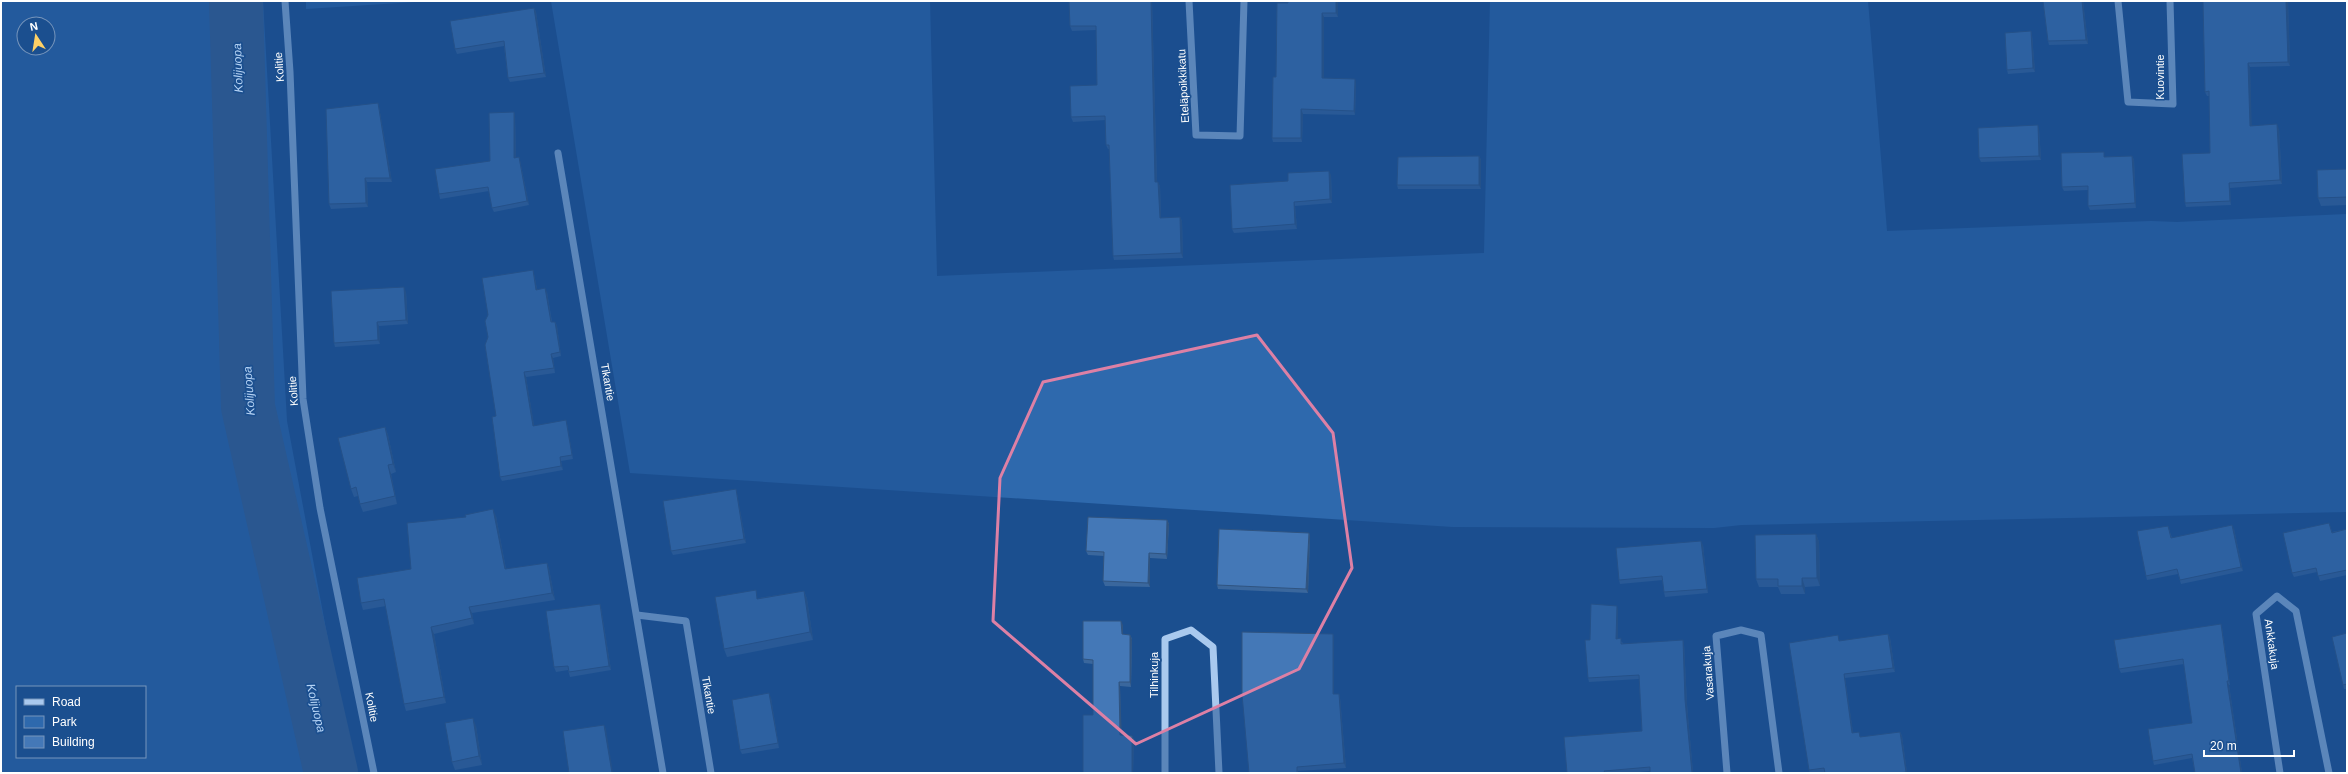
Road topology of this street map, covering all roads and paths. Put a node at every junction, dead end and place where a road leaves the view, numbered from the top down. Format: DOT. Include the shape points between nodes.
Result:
graph roads {
  1 [pos="285,1"];
  2 [pos="1189,1"];
  3 [pos="1244,1"];
  4 [pos="2118,1"];
  5 [pos="2170,1"];
  6 [pos="558,153"];
  7 [pos="637,615"];
  8 [pos="374,773"];
  9 [pos="664,773"];
  10 [pos="712,773"];
  11 [pos="1165,773"];
  12 [pos="1219,773"];
  13 [pos="1727,773"];
  14 [pos="1779,773"];
  15 [pos="2280,773"];
  16 [pos="2329,773"];
  1 -- 8 [label="street, Kolitie" via="303,399 320,508"];
  2 -- 3 [label="street, Eteläpoikkikatu" via="1196,135 1240,136"];
  4 -- 5 [label="street, Kuovintie" via="2128,102 2173,104"];
  6 -- 7 [label="street, Tikantie"];
  7 -- 9 [label="street, Tikantie"];
  7 -- 10 [label="street, Tikantie" via="686,622"];
  11 -- 12 [label="street, Tilhinkuja" via="1165,639 1191,630 1213,647"];
  13 -- 14 [label="street, Vasarakuja" via="1716,636 1741,630 1761,635"];
  15 -- 16 [label="street, Ankkakuja" via="2256,614 2277,596 2296,611"];
}
